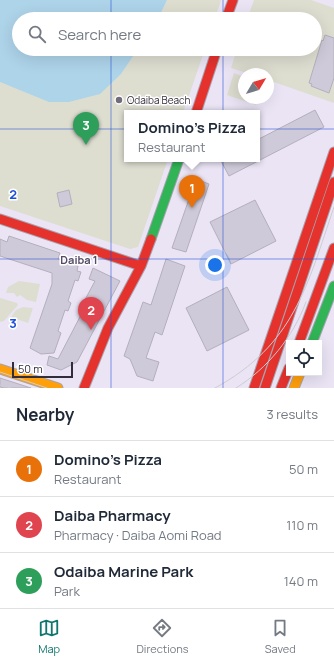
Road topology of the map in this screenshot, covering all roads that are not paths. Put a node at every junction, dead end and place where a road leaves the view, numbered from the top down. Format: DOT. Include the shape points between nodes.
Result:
graph roads {
  1 [pos="232,0"];
  2 [pos="228,12"];
  3 [pos="215,56"];
  4 [pos="197,110"];
  5 [pos="334,152"];
  6 [pos="179,162"];
  7 [pos="334,172"];
  8 [pos="334,182"];
  9 [pos="0,219"];
  10 [pos="312,247"];
  11 [pos="334,248"];
  12 [pos="140,266"];
  13 [pos="334,286"];
  14 [pos="300,340"];
  15 [pos="313,340"];
  16 [pos="0,369"];
  17 [pos="286,376"];
  18 [pos="299,376"];
  19 [pos="58,388"];
  20 [pos="84,388"];
  21 [pos="254,388"];
  22 [pos="265,388"];
  23 [pos="281,388"];
  24 [pos="294,388"];
  1 -- 2 [label="street"];
  3 -- 4 [label="street"];
  5 -- 21 [label="street"];
  6 -- 12 [label="street"];
  7 -- 10 [label="street"];
  8 -- 10 [label="street"];
  9 -- 12 [label="street"];
  10 -- 22 [label="street"];
  11 -- 14 [label="street"];
  12 -- 20 [label="street" via="108,328"];
  13 -- 15 [label="street"];
  16 -- 19 [label="street"];
  17 -- 23 [label="street"];
  18 -- 24 [label="street"];
}
